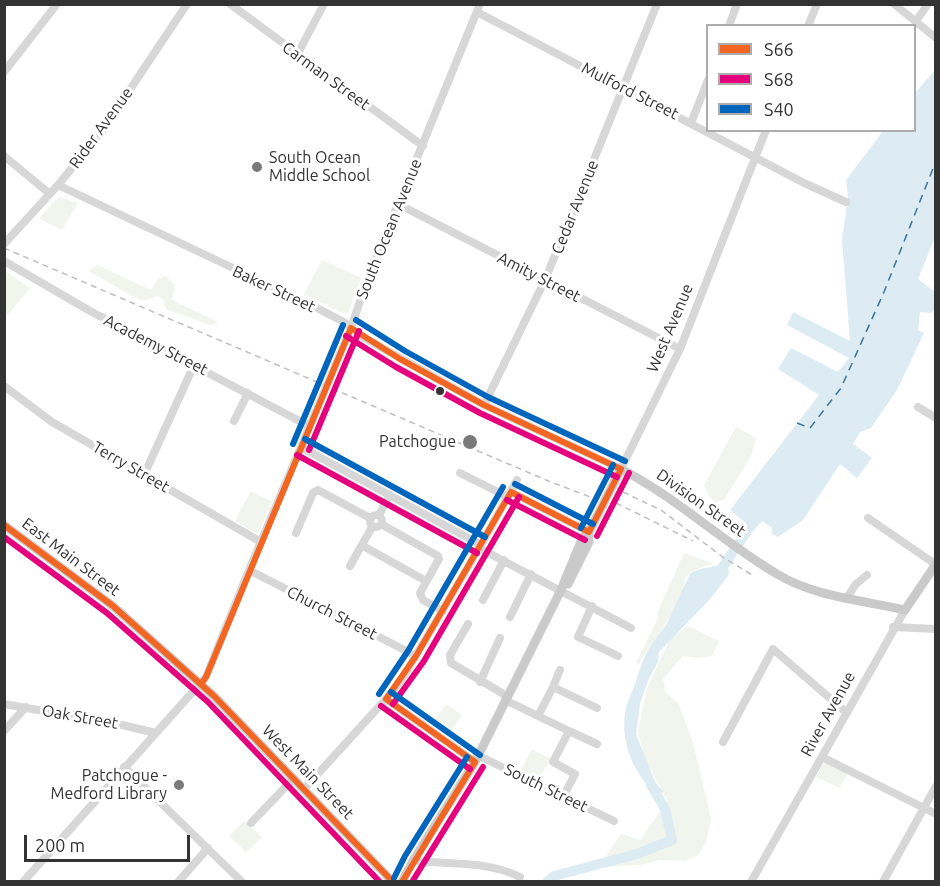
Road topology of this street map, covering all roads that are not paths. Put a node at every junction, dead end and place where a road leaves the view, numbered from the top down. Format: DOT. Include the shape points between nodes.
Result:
graph roads {
  1 [pos="57,4"];
  2 [pos="187,4"];
  3 [pos="230,4"];
  4 [pos="324,4"];
  5 [pos="657,4"];
  6 [pos="737,4"];
  7 [pos="817,4"];
  8 [pos="894,4"];
  9 [pos="928,4"];
  10 [pos="478,8"];
  11 [pos="915,21"];
  12 [pos="730,24"];
  13 [pos="809,24"];
  14 [pos="936,38"];
  15 [pos="297,55"];
  16 [pos="4,72"];
  17 [pos="706,85"];
  18 [pos="624,88"];
  19 [pos="691,123"];
  20 [pos="706,131"];
  21 [pos="709,132"];
  22 [pos="765,132"];
  23 [pos="423,146"];
  24 [pos="4,156"];
  25 [pos="756,156"];
  26 [pos="58,185"];
  27 [pos="50,194"];
  28 [pos="846,202"];
  29 [pos="398,204"];
  30 [pos="4,244"];
  31 [pos="4,261"];
  32 [pos="545,280"];
  33 [pos="351,328"];
  34 [pos="680,349"];
  35 [pos="194,365"];
  36 [pos="4,386"];
  37 [pos="248,393"];
  38 [pos="484,405"];
  39 [pos="918,407"];
  40 [pos="936,418"];
  41 [pos="234,421"];
  42 [pos="309,426"];
  43 [pos="301,447"];
  44 [pos="621,469"];
  45 [pos="460,473"];
  46 [pos="144,475"];
  47 [pos="517,480"];
  48 [pos="510,494"];
  49 [pos="390,495"];
  50 [pos="868,518"];
  51 [pos="380,520"];
  52 [pos="371,523"];
  53 [pos="4,525"];
  54 [pos="589,532"];
  55 [pos="296,533"];
  56 [pos="261,542"];
  57 [pos="363,546"];
  58 [pos="480,546"];
  59 [pos="504,561"];
  60 [pos="935,564"];
  61 [pos="350,566"];
  62 [pos="249,570"];
  63 [pos="531,574"];
  64 [pos="867,575"];
  65 [pos="426,580"];
  66 [pos="561,590"];
  67 [pos="846,599"];
  68 [pos="483,600"];
  69 [pos="592,606"];
  70 [pos="905,610"];
  71 [pos="443,611"];
  72 [pos="510,617"];
  73 [pos="468,624"];
  74 [pos="894,627"];
  75 [pos="631,628"];
  76 [pos="936,629"];
  77 [pos="500,638"];
  78 [pos="416,656"];
  79 [pos="618,656"];
  80 [pos="560,670"];
  81 [pos="480,682"];
  82 [pos="201,684"];
  83 [pos="553,687"];
  84 [pos="506,698"];
  85 [pos="386,699"];
  86 [pos="4,704"];
  87 [pos="26,707"];
  88 [pos="597,708"];
  89 [pos="847,713"];
  90 [pos="538,716"];
  91 [pos="4,731"];
  92 [pos="569,731"];
  93 [pos="156,733"];
  94 [pos="723,742"];
  95 [pos="597,744"];
  96 [pos="822,757"];
  97 [pos="476,758"];
  98 [pos="124,767"];
  99 [pos="294,778"];
  100 [pos="936,786"];
  101 [pos="304,789"];
  102 [pos="563,797"];
  103 [pos="924,808"];
  104 [pos="936,814"];
  105 [pos="614,821"];
  106 [pos="251,823"];
  107 [pos="208,848"];
  108 [pos="413,861"];
  109 [pos="520,877"];
  110 [pos="23,882"];
  111 [pos="178,882"];
  112 [pos="242,882"];
  113 [pos="393,882"];
  114 [pos="402,882"];
  115 [pos="751,882"];
  116 [pos="884,882"];
  1 -- 16 [label="street"];
  2 -- 26 [label="street, Rider Avenue" via="104,130"];
  3 -- 15 [label="street, Carman Street"];
  4 -- 15 [label="street"];
  5 -- 18 [label="street, Cedar Avenue"];
  6 -- 12 [label="street"];
  7 -- 13 [label="street"];
  8 -- 11 [label="street"];
  9 -- 11 [label="street"];
  10 -- 18 [label="street, Mulford Street"];
  10 -- 23 [label="street, South Ocean Avenue"];
  11 -- 14 [label="street"];
  15 -- 23 [label="street, Carman Street"];
  17 -- 19 [label="street"];
  18 -- 19 [label="street, Mulford Street"];
  18 -- 32 [label="street, Cedar Avenue"];
  19 -- 20 [label="street, Mulford Street"];
  21 -- 25 [label="street, Mulford Street"];
  22 -- 25 [label="street, West Avenue"];
  23 -- 29 [label="street, South Ocean Avenue"];
  24 -- 27 [label="street"];
  25 -- 28 [label="street, Mulford Street"];
  25 -- 34 [label="street, West Avenue"];
  26 -- 27 [label="street, Rider Avenue"];
  26 -- 33 [label="street, Baker Street" via="311,305"];
  27 -- 30 [label="street, Rider Avenue"];
  29 -- 32 [label="street, Amity Street"];
  29 -- 33 [label="street, South Ocean Avenue"];
  31 -- 35 [label="street, Academy Street"];
  32 -- 34 [label="street, Amity Street"];
  32 -- 38 [label="street, Cedar Avenue"];
  33 -- 38 [label="street, Baker Street"];
  33 -- 42 [label="street, South Ocean Avenue"];
  34 -- 44 [label="street, West Avenue"];
  35 -- 37 [label="street, Academy Street"];
  35 -- 46 [label="street"];
  36 -- 46 [label="street, Terry Street" via="52,422"];
  37 -- 41 [label="street"];
  37 -- 42 [label="street, Academy Street"];
  38 -- 44 [label="street, Division Street"];
  39 -- 40 [label="street"];
  42 -- 43 [label="street, South Ocean Avenue"];
  43 -- 49 [label="street"];
  43 -- 56 [label="street, South Ocean Avenue"];
  44 -- 54 [label="main road, West Avenue"];
  44 -- 67 [label="main road, Division Street" via="649,483 778,575"];
  45 -- 48 [label="street"];
  46 -- 56 [label="street, Terry Street"];
  47 -- 48 [label="street"];
  48 -- 54 [label="street"];
  48 -- 58 [label="street"];
  49 -- 51 [label="street"];
  49 -- 58 [label="street"];
  50 -- 60 [label="street"];
  51 -- 52 [label="street" via="377,527"];
  51 -- 52 [label="street" via="374,515"];
  51 -- 65 [label="street" via="438,556"];
  52 -- 55 [label="street" via="318,490 313,493"];
  52 -- 57 [label="street"];
  53 -- 82 [label="main road, East Main Street" via="113,606"];
  54 -- 66 [label="main road, West Avenue" via="582,538"];
  56 -- 62 [label="street, South Ocean Avenue"];
  57 -- 61 [label="street"];
  57 -- 65 [label="street"];
  58 -- 59 [label="street"];
  58 -- 71 [label="street"];
  59 -- 63 [label="street"];
  59 -- 68 [label="street"];
  60 -- 70 [label="main road, River Avenue"];
  62 -- 78 [label="street, Church Street"];
  62 -- 82 [label="street, South Ocean Avenue"];
  63 -- 66 [label="street"];
  63 -- 72 [label="street"];
  64 -- 67 [label="street"];
  65 -- 71 [label="street" via="420,597"];
  66 -- 69 [label="street"];
  66 -- 84 [label="main road, West Avenue"];
  67 -- 70 [label="main road, Division Street"];
  69 -- 75 [label="street"];
  69 -- 79 [label="street" via="578,637"];
  70 -- 74 [label="street, River Avenue"];
  71 -- 78 [label="street"];
  73 -- 81 [label="street" via="449,659"];
  74 -- 76 [label="street"];
  74 -- 89 [label="street, River Avenue"];
  77 -- 81 [label="street"];
  78 -- 85 [label="street"];
  80 -- 83 [label="street"];
  81 -- 84 [label="street"];
  82 -- 93 [label="street, South Ocean Avenue"];
  82 -- 99 [label="main road, West Main Street"];
  83 -- 88 [label="street"];
  83 -- 90 [label="street"];
  84 -- 90 [label="street"];
  84 -- 97 [label="main road, West Avenue"];
  85 -- 97 [label="street, South Street"];
  85 -- 101 [label="street"];
  86 -- 87 [label="street, Oak Street"];
  87 -- 91 [label="street"];
  87 -- 93 [label="street, Oak Street"];
  89 -- 94 [label="street" via="773,650"];
  89 -- 96 [label="street, River Avenue"];
  90 -- 92 [label="street"];
  92 -- 95 [label="street"];
  92 -- 102 [label="street" via="553,762 575,774"];
  93 -- 98 [label="street, South Ocean Avenue"];
  96 -- 103 [label="street"];
  96 -- 115 [label="street, River Avenue"];
  97 -- 102 [label="street, South Street"];
  97 -- 108 [label="main road, West Avenue"];
  98 -- 107 [label="street"];
  98 -- 110 [label="street, South Ocean Avenue"];
  99 -- 101 [label="main road, West Main Street"];
  99 -- 106 [label="street"];
  100 -- 103 [label="street"];
  101 -- 113 [label="main road, West Main Street"];
  102 -- 105 [label="street, South Street"];
  103 -- 104 [label="street"];
  103 -- 116 [label="street"];
  107 -- 111 [label="street"];
  107 -- 112 [label="street"];
  108 -- 109 [label="street" via="486,866"];
  108 -- 114 [label="main road, West Avenue"];
}
